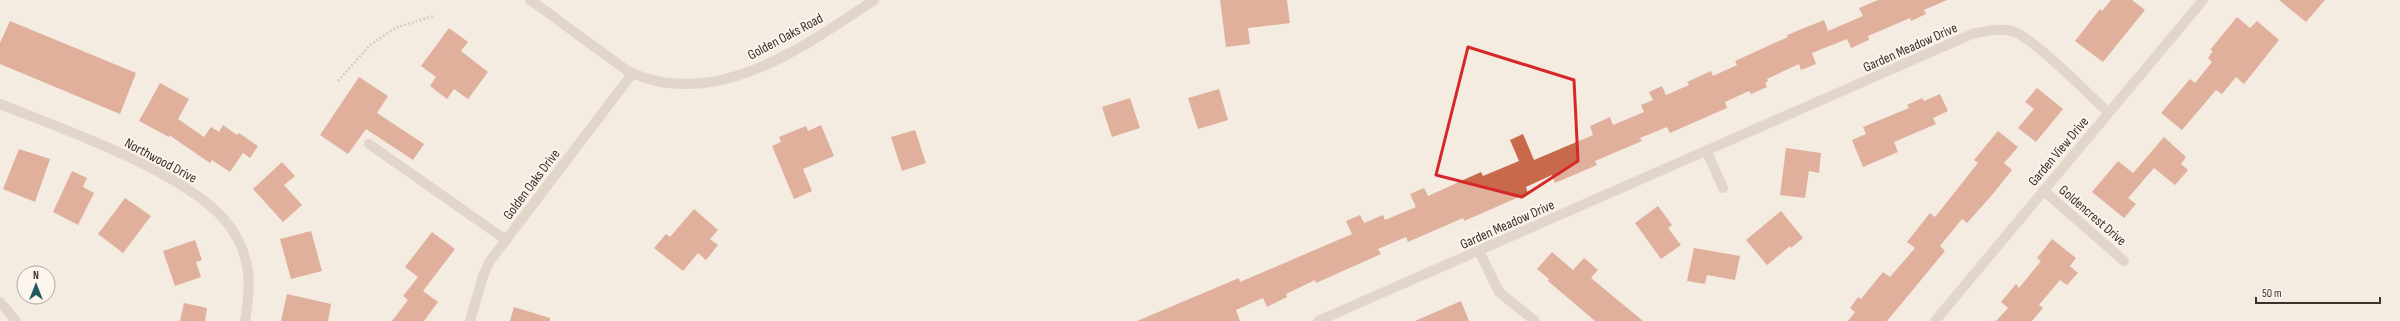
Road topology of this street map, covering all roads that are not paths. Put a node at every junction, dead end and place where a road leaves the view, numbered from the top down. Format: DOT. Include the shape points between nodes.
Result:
graph roads {
  1 [pos="530,0"];
  2 [pos="874,0"];
  3 [pos="2203,0"];
  4 [pos="632,74"];
  5 [pos="0,104"];
  6 [pos="2108,112"];
  7 [pos="369,144"];
  8 [pos="1707,152"];
  9 [pos="1723,188"];
  10 [pos="2043,190"];
  11 [pos="506,240"];
  12 [pos="1479,251"];
  13 [pos="2124,261"];
  14 [pos="0,302"];
  15 [pos="16,321"];
  16 [pos="245,321"];
  17 [pos="470,321"];
  18 [pos="1318,321"];
  19 [pos="1535,321"];
  20 [pos="1935,321"];
  1 -- 4 [label="street"];
  2 -- 4 [label="street, Golden Oaks Road" via="763,66 716,82 679,85"];
  3 -- 6 [label="street, Garden View Drive"];
  4 -- 11 [label="street, Golden Oaks Drive"];
  5 -- 16 [label="street, Northwood Drive" via="157,171 186,187 220,214 231,228 247,262 250,282"];
  6 -- 8 [label="street, Garden Meadow Drive" via="2026,39 2012,32 1994,29 1972,34"];
  6 -- 10 [label="street, Garden View Drive"];
  7 -- 11 [label="street"];
  8 -- 9 [label="street"];
  8 -- 12 [label="street, Garden Meadow Drive"];
  10 -- 13 [label="street, Goldencrest Drive"];
  10 -- 20 [label="street, Garden View Drive"];
  11 -- 17 [label="street, Golden Oaks Drive" via="482,276"];
  12 -- 18 [label="street, Garden Meadow Drive"];
  12 -- 19 [label="street" via="1499,292"];
  14 -- 15 [label="street"];
}
